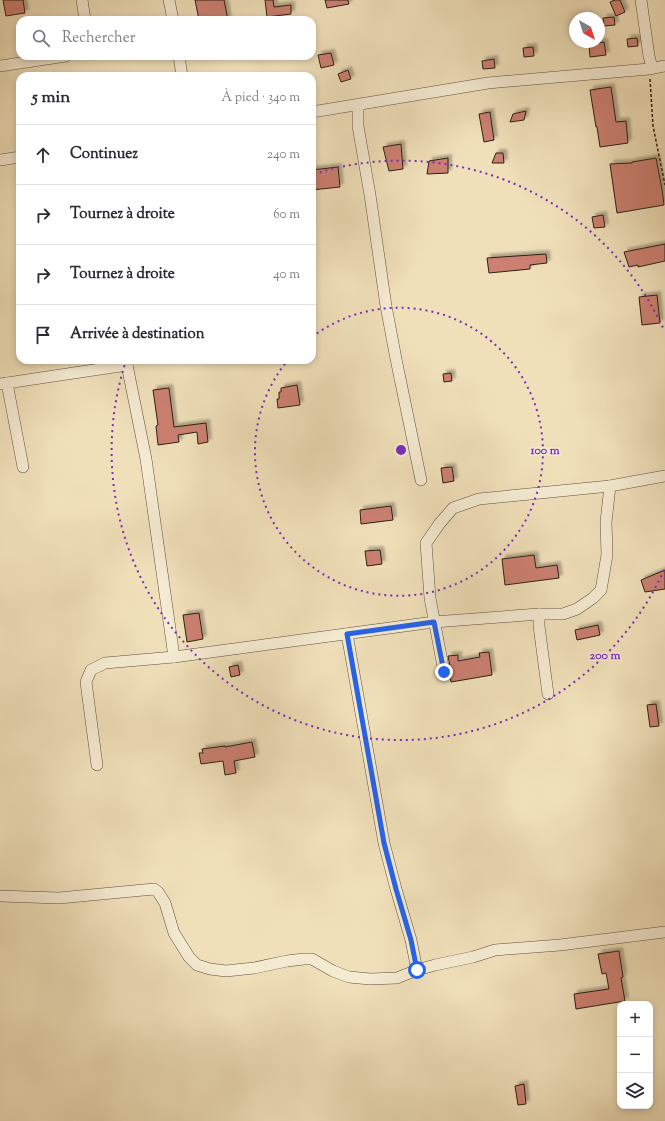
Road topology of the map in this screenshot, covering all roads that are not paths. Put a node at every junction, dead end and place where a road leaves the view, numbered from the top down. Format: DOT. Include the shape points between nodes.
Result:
graph roads {
  1 [pos="82,0"];
  2 [pos="169,0"];
  3 [pos="641,0"];
  4 [pos="84,16"];
  5 [pos="172,16"];
  6 [pos="40,60"];
  7 [pos="180,60"];
  8 [pos="0,66"];
  9 [pos="665,66"];
  10 [pos="651,68"];
  11 [pos="181,72"];
  12 [pos="358,105"];
  13 [pos="316,111"];
  14 [pos="16,158"];
  15 [pos="0,160"];
  16 [pos="121,364"];
  17 [pos="127,364"];
  18 [pos="3,384"];
  19 [pos="24,467"];
  20 [pos="665,476"];
  21 [pos="421,480"];
  22 [pos="610,486"];
  23 [pos="540,614"];
  24 [pos="434,622"];
  25 [pos="347,634"];
  26 [pos="174,657"];
  27 [pos="444,672"];
  28 [pos="548,694"];
  29 [pos="97,765"];
  30 [pos="0,896"];
  31 [pos="665,932"];
  32 [pos="417,970"];
  1 -- 4 [label="street"];
  2 -- 5 [label="street"];
  3 -- 10 [label="street"];
  6 -- 8 [label="street"];
  7 -- 11 [label="street"];
  9 -- 10 [label="street"];
  10 -- 12 [label="street" via="488,83"];
  12 -- 13 [label="street"];
  12 -- 21 [label="street" via="358,126 386,306"];
  14 -- 15 [label="street"];
  16 -- 18 [label="street"];
  17 -- 26 [label="street" via="146,460"];
  18 -- 19 [label="street"];
  20 -- 22 [label="street"];
  22 -- 23 [label="street" via="606,522 607,555 601,590 577,609 563,614"];
  22 -- 24 [label="street" via="479,499 453,508 426,543"];
  23 -- 24 [label="street"];
  23 -- 28 [label="street" via="539,626"];
  24 -- 25 [label="street"];
  24 -- 27 [label="street"];
  25 -- 26 [label="street"];
  25 -- 32 [label="street" via="384,843"];
  26 -- 29 [label="street" via="105,663 91,670 86,682"];
  30 -- 32 [label="street" via="59,898 154,889 165,903 174,933 189,957 197,965 210,969 226,971 312,959 349,977 396,978"];
  31 -- 32 [label="street" via="495,950"];
}
